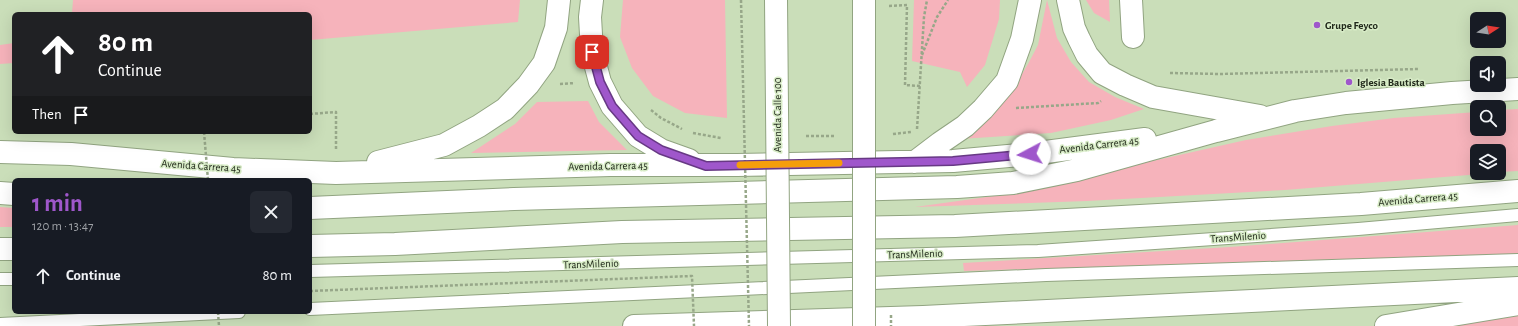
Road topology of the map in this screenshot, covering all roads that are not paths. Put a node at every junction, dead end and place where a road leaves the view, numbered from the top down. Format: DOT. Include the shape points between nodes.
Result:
graph roads {
  1 [pos="559,0"];
  2 [pos="592,0"];
  3 [pos="776,0"];
  4 [pos="864,0"];
  5 [pos="1030,0"];
  6 [pos="1068,0"];
  7 [pos="1131,0"];
  8 [pos="1133,37"];
  9 [pos="1518,89"];
  10 [pos="1268,118"];
  11 [pos="1216,130"];
  12 [pos="0,152"];
  13 [pos="915,162"];
  14 [pos="706,166"];
  15 [pos="336,173"];
  16 [pos="1518,191"];
  17 [pos="0,193"];
  18 [pos="12,194"];
  19 [pos="312,208"];
  20 [pos="1518,216"];
  21 [pos="312,246"];
  22 [pos="0,249"];
  23 [pos="12,249"];
  24 [pos="1518,260"];
  25 [pos="312,271"];
  26 [pos="0,279"];
  27 [pos="12,279"];
  28 [pos="1518,288"];
  29 [pos="1518,304"];
  30 [pos="312,309"];
  31 [pos="199,314"];
  32 [pos="0,324"];
  33 [pos="634,326"];
  34 [pos="779,326"];
  35 [pos="864,326"];
  36 [pos="1386,326"];
  1 -- 15 [label="main road" via="556,28 544,64 505,109 444,145"];
  2 -- 14 [label="main road" via="592,52 600,82 612,106 638,136 661,150"];
  3 -- 34 [label="main road, Avenida Calle 100, bridge"];
  4 -- 35 [label="main road, bridge"];
  5 -- 13 [label="main road" via="1022,39 1007,81 965,126"];
  6 -- 10 [label="main road" via="1079,39 1087,55 1102,72 1153,97"];
  7 -- 8 [label="main road"];
  9 -- 10 [label="main road, Avenida Carrera 45" via="1452,92 1346,103"];
  10 -- 11 [label="main road, Avenida Carrera 45"];
  11 -- 13 [label="main road, Avenida Carrera 45" via="1030,154"];
  11 -- 19 [label="main road, Avenida Carrera 45" via="1077,170 1013,183"];
  12 -- 15 [label="main road, Avenida Carrera 45" via="71,154 233,169"];
  13 -- 14 [label="main road, Avenida Carrera 45"];
  14 -- 15 [label="main road, Avenida Carrera 45" via="595,166"];
  16 -- 21 [label="main road, Avenida Carrera 45" via="1361,204 955,226 622,232"];
  17 -- 18 [label="main road"];
  20 -- 25 [label="lane, TransMilenio" via="1038,251"];
  22 -- 23 [label="main road"];
  24 -- 30 [label="lane" via="1046,275"];
  26 -- 27 [label="lane"];
  28 -- 33 [label="main road" via="923,317"];
  29 -- 36 [label="main road"];
  31 -- 32 [label="lane"];
}
